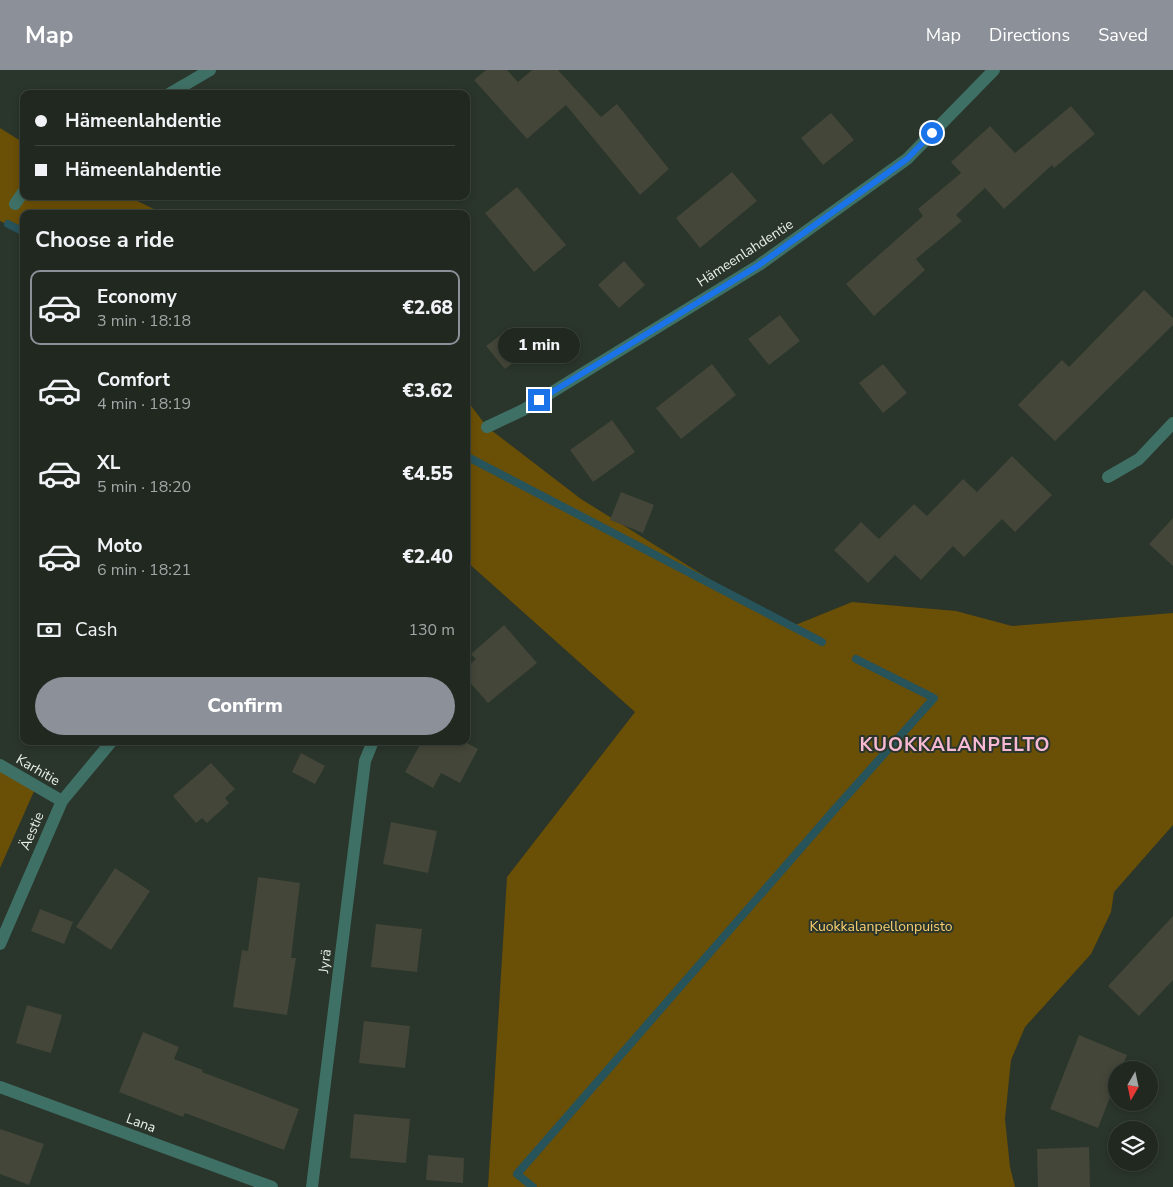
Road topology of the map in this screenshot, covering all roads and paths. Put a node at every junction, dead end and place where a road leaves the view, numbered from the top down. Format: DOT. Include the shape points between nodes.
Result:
graph roads {
  1 [pos="210,70"];
  2 [pos="994,70"];
  3 [pos="176,90"];
  4 [pos="20,197"];
  5 [pos="15,204"];
  6 [pos="1173,423"];
  7 [pos="487,427"];
  8 [pos="1108,476"];
  9 [pos="109,745"];
  10 [pos="371,745"];
  11 [pos="0,765"];
  12 [pos="62,801"];
  13 [pos="0,944"];
  14 [pos="0,1088"];
  15 [pos="272,1187"];
  16 [pos="312,1187"];
  1 -- 3 [label="street"];
  2 -- 7 [label="street, Hämeenlahdentie" via="907,159 759,265 523,410"];
  4 -- 5 [label="street"];
  6 -- 8 [label="street" via="1139,459"];
  9 -- 12 [label="street, Äestie"];
  10 -- 16 [label="street, Jyrä" via="365,760"];
  11 -- 12 [label="street, Karhitie"];
  12 -- 13 [label="street, Äestie"];
  14 -- 15 [label="street, Lana"];
}
